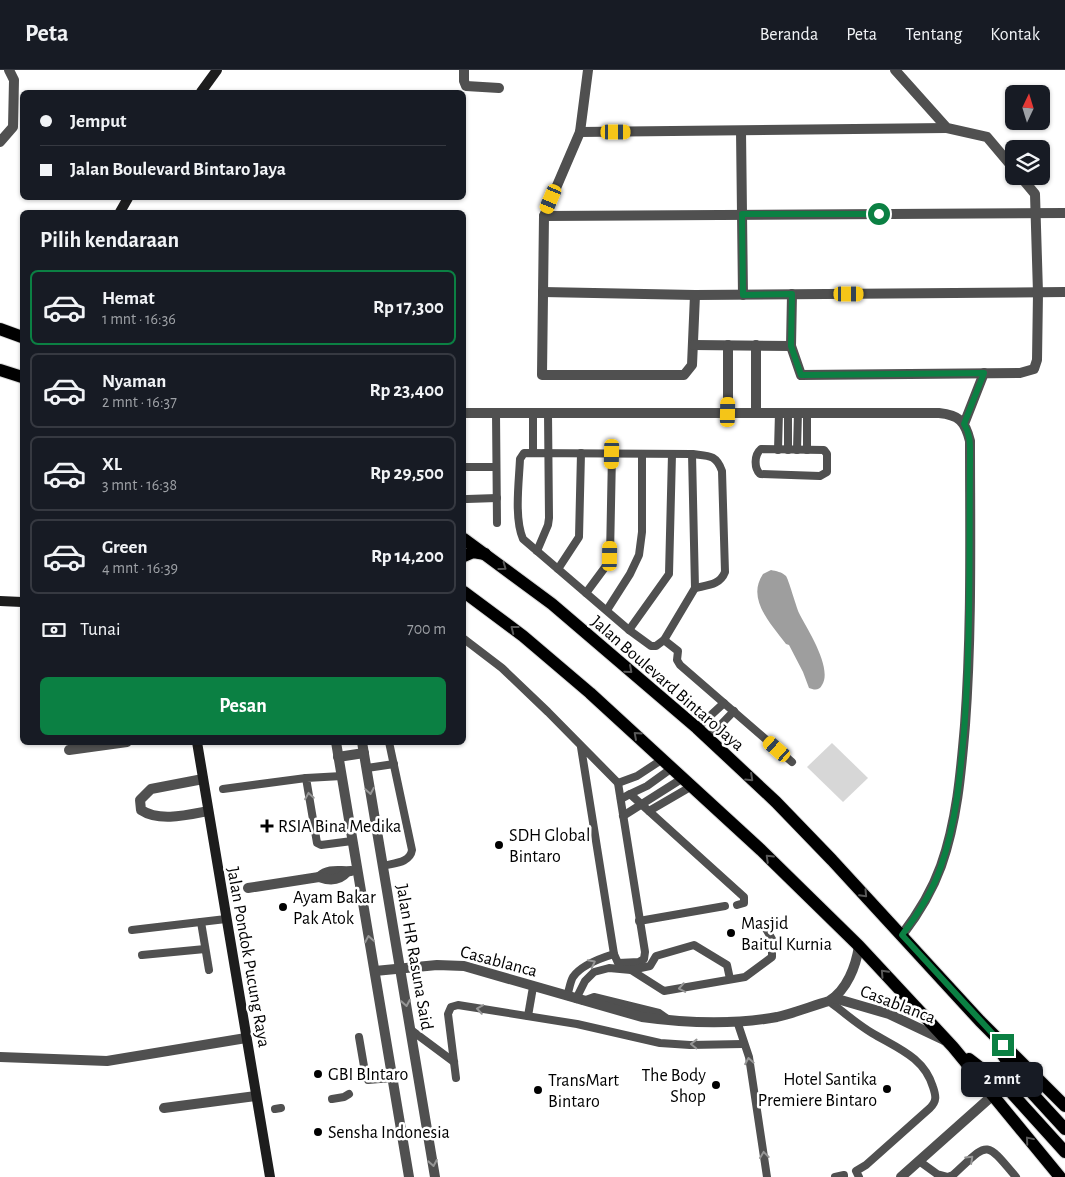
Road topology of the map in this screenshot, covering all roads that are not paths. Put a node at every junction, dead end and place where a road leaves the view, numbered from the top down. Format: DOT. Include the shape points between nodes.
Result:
graph roads {
  1 [pos="9,70"];
  2 [pos="217,70"];
  3 [pos="464,70"];
  4 [pos="588,70"];
  5 [pos="895,70"];
  6 [pos="499,88"];
  7 [pos="202,90"];
  8 [pos="947,128"];
  9 [pos="741,131"];
  10 [pos="580,132"];
  11 [pos="0,142"];
  12 [pos="1005,158"];
  13 [pos="1028,185"];
  14 [pos="1035,213"];
  15 [pos="1065,213"];
  16 [pos="742,214"];
  17 [pos="544,216"];
  18 [pos="543,292"];
  19 [pos="1065,292"];
  20 [pos="792,294"];
  21 [pos="1038,294"];
  22 [pos="695,295"];
  23 [pos="743,295"];
  24 [pos="0,329"];
  25 [pos="20,336"];
  26 [pos="694,345"];
  27 [pos="728,345"];
  28 [pos="756,345"];
  29 [pos="791,346"];
  30 [pos="0,370"];
  31 [pos="984,373"];
  32 [pos="20,376"];
  33 [pos="728,412"];
  34 [pos="756,412"];
  35 [pos="793,412"];
  36 [pos="466,413"];
  37 [pos="475,413"];
  38 [pos="496,413"];
  39 [pos="533,413"];
  40 [pos="548,413"];
  41 [pos="466,418"];
  42 [pos="964,424"];
  43 [pos="778,450"];
  44 [pos="788,450"];
  45 [pos="797,450"];
  46 [pos="806,450"];
  47 [pos="533,453"];
  48 [pos="547,453"];
  49 [pos="581,453"];
  50 [pos="612,454"];
  51 [pos="642,454"];
  52 [pos="672,454"];
  53 [pos="692,454"];
  54 [pos="466,467"];
  55 [pos="496,467"];
  56 [pos="467,498"];
  57 [pos="497,498"];
  58 [pos="497,523"];
  59 [pos="466,540"];
  60 [pos="537,552"];
  61 [pos="466,555"];
  62 [pos="487,556"];
  63 [pos="558,570"];
  64 [pos="696,588"];
  65 [pos="586,593"];
  66 [pos="466,594"];
  67 [pos="0,601"];
  68 [pos="20,602"];
  69 [pos="607,610"];
  70 [pos="630,630"];
  71 [pos="664,640"];
  72 [pos="466,641"];
  73 [pos="724,703"];
  74 [pos="734,711"];
  75 [pos="697,728"];
  76 [pos="708,738"];
  77 [pos="105,745"];
  78 [pos="197,745"];
  79 [pos="336,745"];
  80 [pos="390,745"];
  81 [pos="581,747"];
  82 [pos="363,748"];
  83 [pos="69,750"];
  84 [pos="338,757"];
  85 [pos="792,762"];
  86 [pos="394,764"];
  87 [pos="668,764"];
  88 [pos="366,768"];
  89 [pos="342,776"];
  90 [pos="306,778"];
  91 [pos="203,779"];
  92 [pos="687,782"];
  93 [pos="618,783"];
  94 [pos="223,790"];
  95 [pos="630,794"];
  96 [pos="622,799"];
  97 [pos="641,804"];
  98 [pos="208,811"];
  99 [pos="648,811"];
  100 [pos="624,816"];
  101 [pos="352,841"];
  102 [pos="383,866"];
  103 [pos="352,871"];
  104 [pos="248,888"];
  105 [pos="737,904"];
  106 [pos="725,906"];
  107 [pos="226,919"];
  108 [pos="640,920"];
  109 [pos="201,922"];
  110 [pos="763,924"];
  111 [pos="132,930"];
  112 [pos="902,935"];
  113 [pos="859,946"];
  114 [pos="205,949"];
  115 [pos="614,954"];
  116 [pos="142,955"];
  117 [pos="400,968"];
  118 [pos="209,970"];
  119 [pos="631,970"];
  120 [pos="375,971"];
  121 [pos="730,979"];
  122 [pos="533,987"];
  123 [pos="575,999"];
  124 [pos="831,1000"];
  125 [pos="528,1016"];
  126 [pos="737,1021"];
  127 [pos="980,1022"];
  128 [pos="411,1030"];
  129 [pos="359,1037"];
  130 [pos="246,1038"];
  131 [pos="743,1044"];
  132 [pos="951,1045"];
  133 [pos="0,1057"];
  134 [pos="454,1062"];
  135 [pos="392,1078"];
  136 [pos="456,1078"];
  137 [pos="350,1094"];
  138 [pos="256,1096"];
  139 [pos="992,1096"];
  140 [pos="332,1099"];
  141 [pos="1065,1106"];
  142 [pos="164,1108"];
  143 [pos="1065,1129"];
  144 [pos="1065,1152"];
  145 [pos="919,1161"];
  146 [pos="270,1177"];
  147 [pos="409,1177"];
  148 [pos="435,1177"];
  149 [pos="767,1177"];
  150 [pos="835,1177"];
  151 [pos="844,1177"];
  152 [pos="859,1177"];
  153 [pos="900,1177"];
  154 [pos="948,1177"];
  155 [pos="1016,1177"];
  156 [pos="1060,1177"];
  1 -- 11 [label="street" via="14,80 14,127"];
  2 -- 7 [label="main road"];
  3 -- 6 [label="street" via="466,86"];
  4 -- 10 [label="street"];
  5 -- 8 [label="street"];
  8 -- 9 [label="street"];
  8 -- 12 [label="street" via="988,137"];
  9 -- 10 [label="street"];
  9 -- 16 [label="street"];
  10 -- 17 [label="street"];
  13 -- 14 [label="street" via="1035,194"];
  14 -- 15 [label="street"];
  14 -- 16 [label="street"];
  14 -- 21 [label="street"];
  16 -- 17 [label="street"];
  16 -- 23 [label="street"];
  17 -- 18 [label="street"];
  18 -- 22 [label="street"];
  18 -- 26 [label="street" via="542,375 684,375 692,365"];
  19 -- 21 [label="street"];
  20 -- 21 [label="street"];
  20 -- 23 [label="street"];
  20 -- 29 [label="street"];
  21 -- 31 [label="street" via="1034,370"];
  22 -- 23 [label="street"];
  22 -- 26 [label="street"];
  24 -- 25 [label="main road"];
  26 -- 27 [label="street"];
  27 -- 28 [label="street"];
  27 -- 33 [label="street"];
  28 -- 29 [label="street"];
  28 -- 34 [label="street"];
  29 -- 31 [label="street" via="801,375"];
  30 -- 32 [label="main road"];
  31 -- 42 [label="street"];
  33 -- 34 [label="street"];
  33 -- 40 [label="street"];
  34 -- 35 [label="street"];
  35 -- 42 [label="street" via="939,413 952,414"];
  35 -- 43 [label="lane"];
  35 -- 44 [label="lane"];
  35 -- 45 [label="lane"];
  35 -- 46 [label="lane"];
  36 -- 37 [label="street"];
  37 -- 38 [label="street"];
  37 -- 41 [label="street"];
  38 -- 39 [label="street"];
  38 -- 55 [label="lane"];
  39 -- 40 [label="street"];
  39 -- 47 [label="lane"];
  40 -- 48 [label="lane"];
  42 -- 112 [label="street" via="970,441 969,671 961,770 941,868 918,914"];
  43 -- 44 [label="lane"];
  43 -- 46 [label="lane" via="758,452 759,473 826,474 826,452"];
  44 -- 45 [label="lane"];
  45 -- 46 [label="lane"];
  47 -- 48 [label="lane"];
  47 -- 60 [label="lane" via="524,453 520,458 519,514 523,539"];
  48 -- 49 [label="lane"];
  48 -- 60 [label="lane" via="549,518"];
  49 -- 50 [label="lane"];
  49 -- 63 [label="lane" via="579,537"];
  50 -- 51 [label="lane"];
  50 -- 65 [label="lane" via="610,556"];
  51 -- 52 [label="lane"];
  51 -- 69 [label="lane" via="639,555"];
  52 -- 53 [label="lane"];
  52 -- 70 [label="lane" via="669,574"];
  53 -- 64 [label="lane"];
  53 -- 64 [label="lane" via="712,457 719,462 722,471 725,572 718,583"];
  54 -- 55 [label="lane"];
  55 -- 57 [label="lane"];
  56 -- 57 [label="lane"];
  57 -- 58 [label="lane"];
  59 -- 62 [label="main road, Jalan Boulevard Bintaro Jaya"];
  60 -- 63 [label="lane"];
  61 -- 62 [label="main road" via="478,552"];
  62 -- 75 [label="main road, Jalan Boulevard Bintaro Jaya, one-way" via="552,604"];
  63 -- 65 [label="lane"];
  64 -- 71 [label="lane"];
  65 -- 69 [label="lane"];
  87 -- 66 [label="main road, one-way" via="562,668"];
  67 -- 68 [label="main road"];
  69 -- 70 [label="lane"];
  70 -- 71 [label="lane" via="653,646"];
  71 -- 73 [label="lane" via="678,651 680,665"];
  72 -- 81 [label="lane" via="502,668"];
  73 -- 74 [label="lane"];
  73 -- 75 [label="lane"];
  74 -- 76 [label="lane"];
  74 -- 85 [label="lane"];
  75 -- 76 [label="main road, Jalan Boulevard Bintaro Jaya"];
  76 -- 112 [label="main road, Jalan Boulevard Bintaro Jaya, one-way" via="776,802"];
  77 -- 83 [label="street"];
  78 -- 91 [label="main road, Jalan Pondok Pucung Raya"];
  79 -- 84 [label="street"];
  80 -- 86 [label="lane"];
  81 -- 93 [label="lane"];
  81 -- 115 [label="lane"];
  82 -- 84 [label="street"];
  82 -- 88 [label="street, Jalan HR Rasuna Said"];
  84 -- 89 [label="street"];
  86 -- 88 [label="lane"];
  86 -- 102 [label="lane" via="412,850 408,860"];
  87 -- 92 [label="main road"];
  87 -- 93 [label="lane"];
  87 -- 95 [label="lane" via="647,786"];
  88 -- 102 [label="street, Jalan HR Rasuna Said, one-way"];
  89 -- 90 [label="lane"];
  89 -- 101 [label="street"];
  90 -- 94 [label="lane"];
  101 -- 90 [label="lane, one-way" via="317,843"];
  91 -- 98 [label="main road, Jalan Pondok Pucung Raya"];
  91 -- 98 [label="street" via="151,789 140,800 141,810 149,816"];
  92 -- 97 [label="lane"];
  92 -- 99 [label="lane"];
  113 -- 92 [label="main road, one-way"];
  93 -- 96 [label="lane"];
  95 -- 96 [label="lane"];
  95 -- 97 [label="lane"];
  96 -- 100 [label="lane"];
  97 -- 99 [label="lane"];
  97 -- 100 [label="lane"];
  98 -- 107 [label="main road, Jalan Pondok Pucung Raya"];
  99 -- 105 [label="lane" via="744,896 744,903"];
  100 -- 108 [label="lane"];
  101 -- 103 [label="street"];
  102 -- 117 [label="street, Jalan HR Rasuna Said"];
  103 -- 104 [label="street" via="325,872 319,877"];
  120 -- 103 [label="street, one-way"];
  106 -- 108 [label="lane"];
  107 -- 109 [label="lane"];
  107 -- 130 [label="main road, Jalan Pondok Pucung Raya"];
  108 -- 115 [label="lane" via="644,959 622,964"];
  109 -- 111 [label="lane"];
  109 -- 114 [label="lane"];
  110 -- 121 [label="lane" via="772,939 772,957 745,977"];
  112 -- 127 [label="main road, Jalan Boulevard Bintaro Jaya"];
  113 -- 124 [label="street, Casablanca" via="854,969"];
  132 -- 113 [label="main road, one-way"];
  114 -- 116 [label="lane"];
  114 -- 118 [label="lane"];
  123 -- 115 [label="lane, one-way" via="573,977 584,967"];
  117 -- 120 [label="street, Casablanca"];
  117 -- 122 [label="street, Casablanca" via="464,966"];
  117 -- 128 [label="street, Jalan HR Rasuna Said, one-way"];
  121 -- 119 [label="lane, one-way" via="664,991"];
  119 -- 121 [label="lane" via="650,966 656,956 694,945 727,965"];
  119 -- 123 [label="lane" via="609,968 594,972 584,981"];
  120 -- 135 [label="street"];
  122 -- 123 [label="street, Casablanca"];
  122 -- 125 [label="lane"];
  123 -- 126 [label="street, Casablanca" via="642,1018 672,1022"];
  124 -- 126 [label="street, Casablanca" via="777,1017"];
  124 -- 132 [label="street, Casablanca" via="889,1014"];
  124 -- 152 [label="lane" via="872,1033 921,1064 931,1079 936,1096 930,1108 856,1171"];
  131 -- 125 [label="lane, one-way" via="660,1043"];
  125 -- 134 [label="lane, one-way" via="458,1005 451,1007 448,1014"];
  126 -- 131 [label="lane"];
  127 -- 141 [label="main road, Jalan Boulevard Bintaro Jaya"];
  127 -- 143 [label="main road, Jalan Boulevard Bintaro Jaya" via="1019,1078"];
  128 -- 134 [label="lane"];
  128 -- 148 [label="street, Jalan HR Rasuna Said, one-way"];
  129 -- 135 [label="lane" via="367,1079"];
  130 -- 133 [label="street" via="107,1061"];
  130 -- 138 [label="main road, Jalan Pondok Pucung Raya"];
  149 -- 131 [label="lane, one-way" via="748,1057"];
  132 -- 139 [label="main road"];
  132 -- 144 [label="main road" via="1008,1089"];
  134 -- 136 [label="lane"];
  135 -- 147 [label="street"];
  137 -- 140 [label="lane"];
  138 -- 142 [label="street"];
  138 -- 146 [label="main road, Jalan Pondok Pucung Raya"];
  139 -- 145 [label="street"];
  156 -- 139 [label="main road, one-way"];
  145 -- 153 [label="street"];
  145 -- 154 [label="lane" via="937,1174"];
  150 -- 151 [label="lane"];
  154 -- 155 [label="lane, one-way" via="980,1150 987,1148 994,1151"];
}
